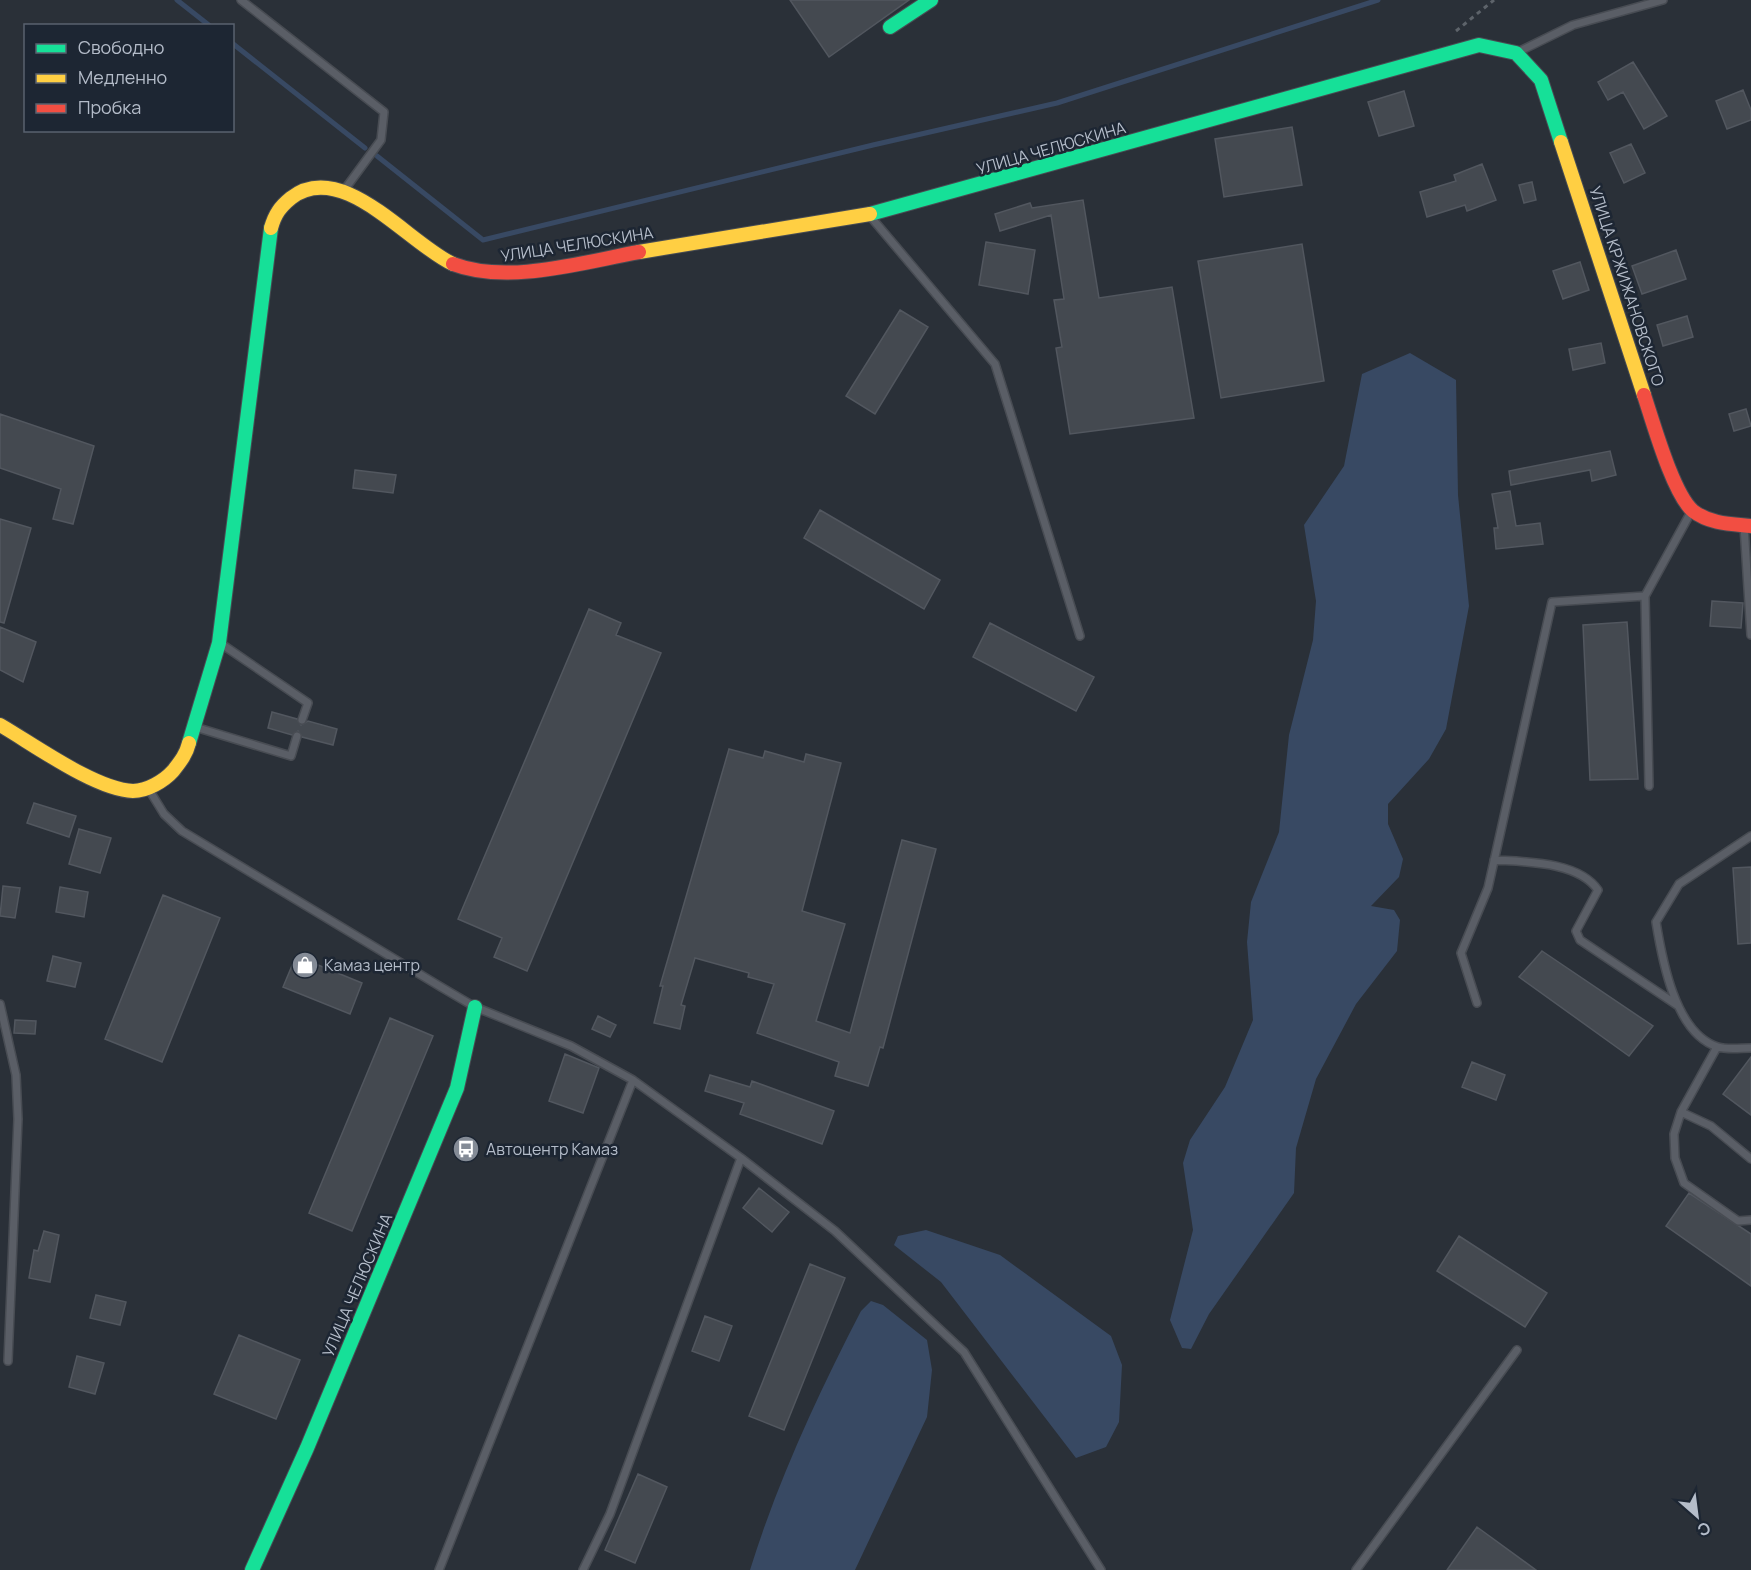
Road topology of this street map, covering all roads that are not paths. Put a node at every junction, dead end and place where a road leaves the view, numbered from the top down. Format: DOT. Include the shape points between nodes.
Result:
graph roads {
  1 [pos="241,0"];
  2 [pos="931,0"];
  3 [pos="1663,0"];
  4 [pos="890,27"];
  5 [pos="1516,53"];
  6 [pos="343,191"];
  7 [pos="869,214"];
  8 [pos="1692,510"];
  9 [pos="1748,526"];
  10 [pos="1645,596"];
  11 [pos="1751,635"];
  12 [pos="1080,636"];
  13 [pos="219,643"];
  14 [pos="302,720"];
  15 [pos="0,725"];
  16 [pos="195,727"];
  17 [pos="297,736"];
  18 [pos="1649,786"];
  19 [pos="147,788"];
  20 [pos="1751,836"];
  21 [pos="1494,861"];
  22 [pos="1477,1003"];
  23 [pos="0,1004"];
  24 [pos="1677,1005"];
  25 [pos="475,1007"];
  26 [pos="1717,1047"];
  27 [pos="1751,1048"];
  28 [pos="633,1080"];
  29 [pos="1681,1112"];
  30 [pos="741,1158"];
  31 [pos="1751,1158"];
  32 [pos="1751,1220"];
  33 [pos="1517,1350"];
  34 [pos="8,1361"];
  35 [pos="252,1570"];
  36 [pos="439,1570"];
  37 [pos="583,1570"];
  38 [pos="1101,1570"];
  39 [pos="1356,1570"];
  1 -- 6 [label="lane" via="384,112 381,140"];
  2 -- 4 [label="street"];
  3 -- 5 [label="lane" via="1573,25"];
  5 -- 7 [label="street, УЛИЦА ЧЕЛЮСКИНА" via="1479,45"];
  5 -- 8 [label="street, УЛИЦА КРЖИЖАНОВСКОГО" via="1541,80 1670,473"];
  6 -- 7 [label="street, УЛИЦА ЧЕЛЮСКИНА" via="359,198 441,258 467,270 494,273 521,272"];
  6 -- 13 [label="street, УЛИЦА ЧЕЛЮСКИНА" via="306,188 279,208 268,242"];
  7 -- 12 [label="lane" via="995,364"];
  8 -- 9 [label="street" via="1717,523"];
  8 -- 10 [label="lane"];
  9 -- 11 [label="lane"];
  10 -- 18 [label="lane"];
  10 -- 21 [label="lane" via="1552,602"];
  13 -- 14 [label="lane" via="308,703"];
  13 -- 16 [label="street, УЛИЦА ЧЕЛЮСКИНА"];
  15 -- 19 [label="street, УЛИЦА ЧЕЛЮСКИНА" via="92,779 119,789"];
  16 -- 17 [label="lane" via="291,756"];
  16 -- 19 [label="street, УЛИЦА ЧЕЛЮСКИНА" via="178,769"];
  19 -- 25 [label="lane" via="164,814 182,831"];
  20 -- 24 [label="lane" via="1679,884 1656,922 1664,966"];
  21 -- 22 [label="lane" via="1488,888 1461,952"];
  21 -- 24 [label="lane" via="1552,863 1593,883 1598,890 1576,931 1580,940"];
  23 -- 34 [label="lane" via="16,1075 18,1119"];
  24 -- 26 [label="lane" via="1694,1031"];
  25 -- 28 [label="lane" via="571,1046"];
  25 -- 35 [label="street, УЛИЦА ЧЕЛЮСКИНА" via="457,1088"];
  26 -- 27 [label="lane"];
  26 -- 29 [label="lane"];
  28 -- 30 [label="lane"];
  28 -- 36 [label="lane"];
  29 -- 31 [label="lane" via="1711,1126"];
  29 -- 32 [label="lane" via="1674,1134 1675,1158 1684,1183 1738,1221"];
  30 -- 37 [label="lane" via="610,1514"];
  30 -- 38 [label="lane" via="834,1231 964,1352"];
  33 -- 39 [label="lane"];
}
